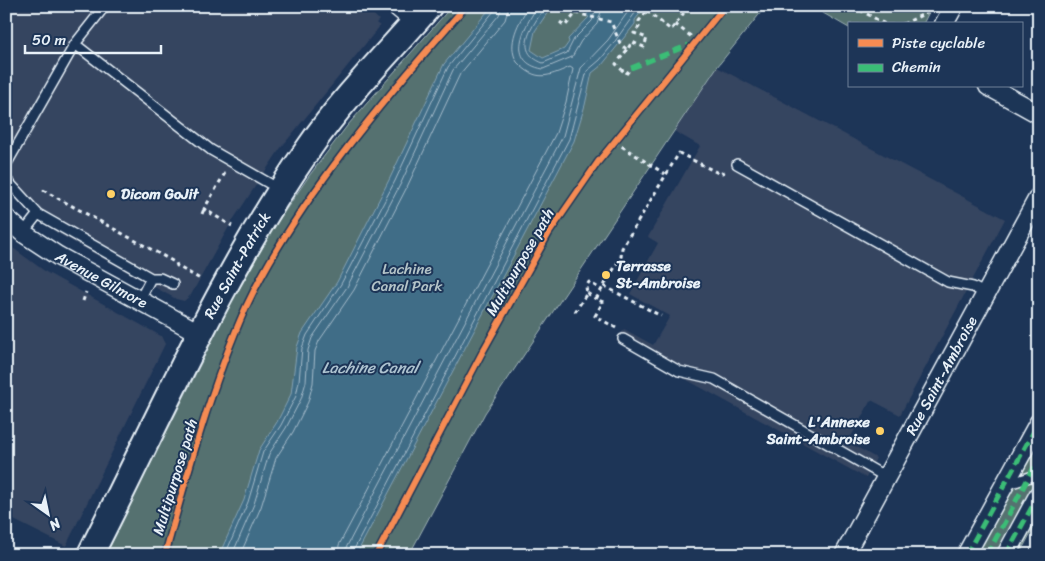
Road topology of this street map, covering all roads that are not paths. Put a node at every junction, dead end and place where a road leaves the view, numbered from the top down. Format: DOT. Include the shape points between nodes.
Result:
graph roads {
  1 [pos="105,6"];
  2 [pos="396,6"];
  3 [pos="954,6"];
  4 [pos="422,14"];
  5 [pos="945,22"];
  6 [pos="76,44"];
  7 [pos="992,88"];
  8 [pos="1039,114"];
  9 [pos="737,164"];
  10 [pos="6,165"];
  11 [pos="6,179"];
  12 [pos="281,190"];
  13 [pos="1039,196"];
  14 [pos="38,214"];
  15 [pos="6,218"];
  16 [pos="23,233"];
  17 [pos="151,278"];
  18 [pos="174,284"];
  19 [pos="986,294"];
  20 [pos="139,301"];
  21 [pos="201,334"];
  22 [pos="622,339"];
  23 [pos="1039,422"];
  24 [pos="1039,474"];
  25 [pos="886,477"];
  26 [pos="1004,486"];
  27 [pos="1039,494"];
  28 [pos="90,555"];
  29 [pos="844,555"];
  30 [pos="966,555"];
  31 [pos="1006,555"];
  1 -- 6 [label="lane"];
  2 -- 4 [label="street"];
  3 -- 5 [label="street"];
  4 -- 12 [label="main road, Rue Saint-Patrick" via="318,134"];
  6 -- 10 [label="lane"];
  6 -- 12 [label="lane" via="211,150"];
  7 -- 8 [label="street"];
  9 -- 19 [label="lane" via="948,282 973,287"];
  11 -- 14 [label="lane"];
  12 -- 21 [label="main road, Rue Saint-Patrick" via="233,271"];
  13 -- 19 [label="street, Rue Saint-Ambroise"];
  14 -- 16 [label="lane"];
  14 -- 17 [label="lane"];
  15 -- 16 [label="street, Avenue Gilmore"];
  16 -- 20 [label="street, Avenue Gilmore"];
  17 -- 18 [label="lane"];
  17 -- 20 [label="lane"];
  19 -- 25 [label="street, Rue Saint-Ambroise"];
  20 -- 21 [label="street, Avenue Gilmore"];
  21 -- 28 [label="main road, Rue Saint-Patrick"];
  22 -- 25 [label="lane" via="679,371 714,379"];
  23 -- 26 [label="street"];
  24 -- 26 [label="lane"];
  25 -- 29 [label="street, Rue Saint-Ambroise"];
  26 -- 30 [label="street"];
  27 -- 31 [label="street"];
}
